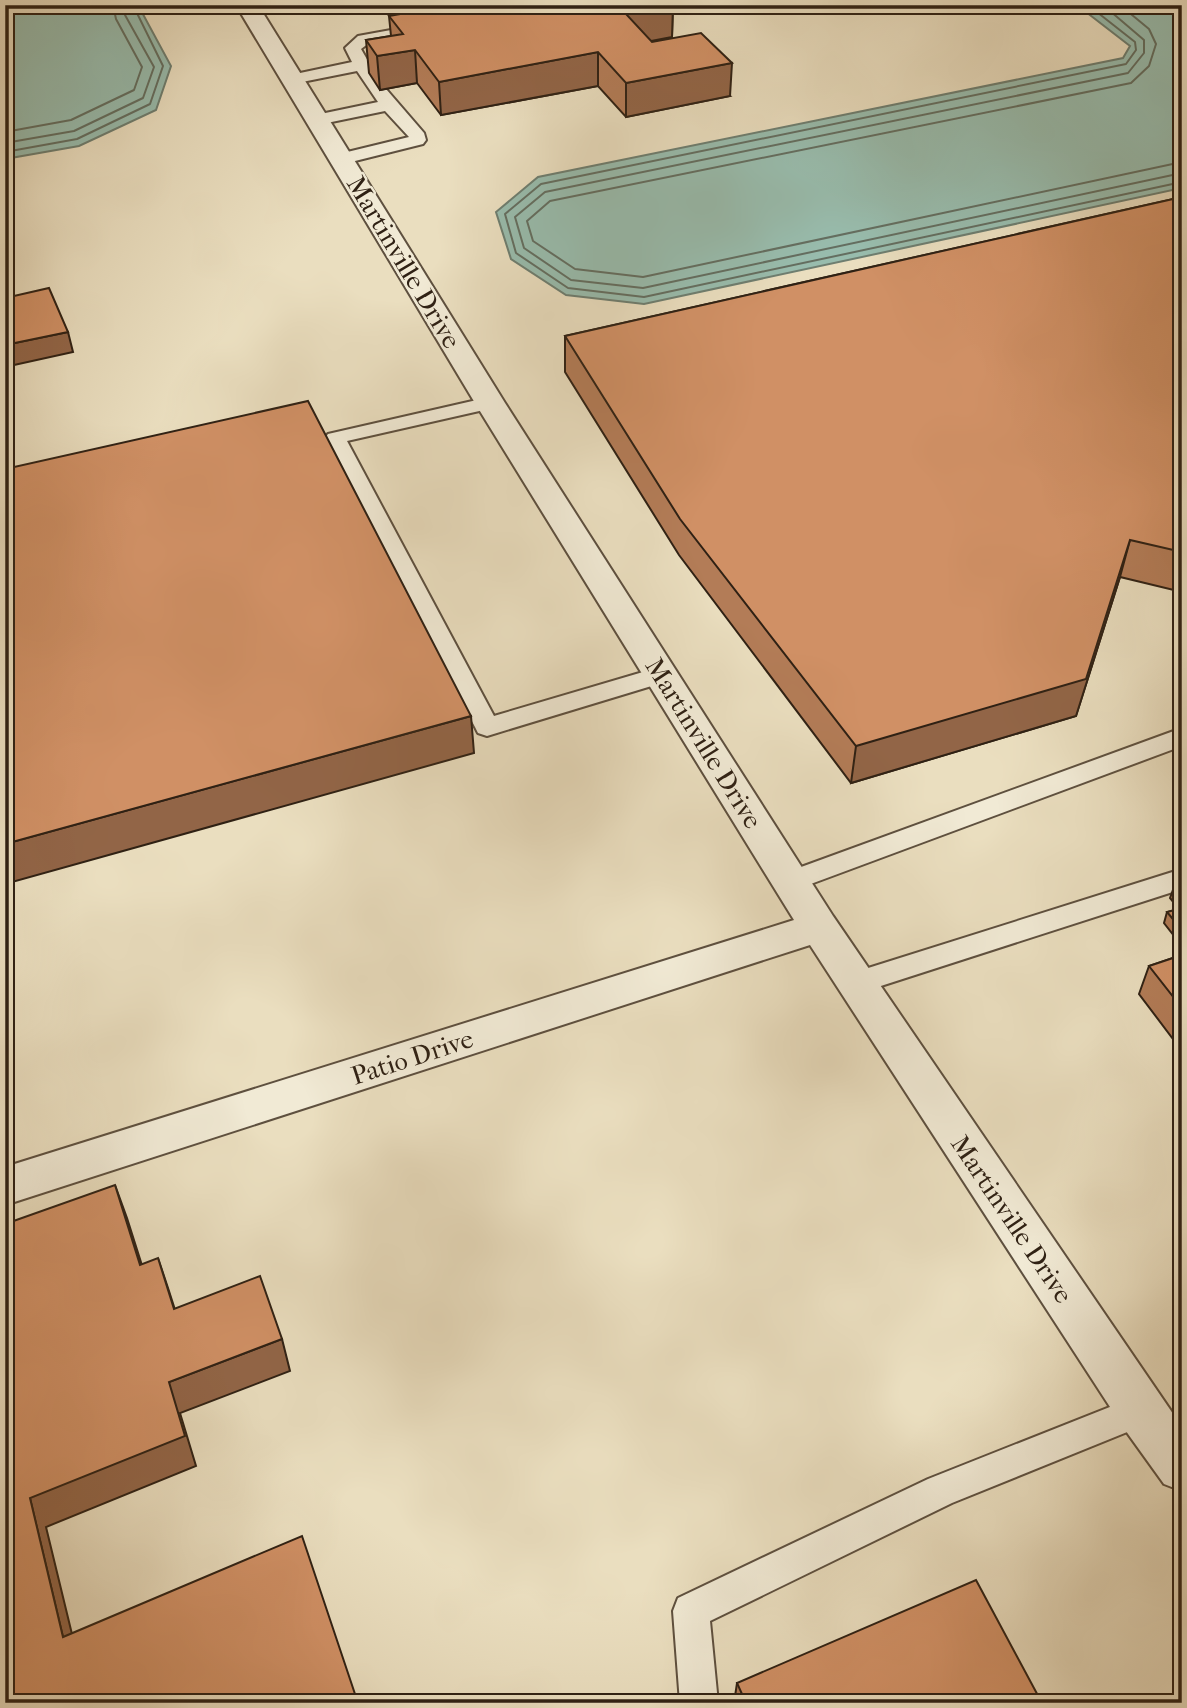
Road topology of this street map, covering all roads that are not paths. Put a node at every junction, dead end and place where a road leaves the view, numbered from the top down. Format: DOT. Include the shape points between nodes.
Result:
graph roads {
  1 [pos="247,5"];
  2 [pos="446,25"];
  3 [pos="361,65"];
  4 [pos="292,79"];
  5 [pos="388,105"];
  6 [pos="317,120"];
  7 [pos="341,159"];
  8 [pos="490,403"];
  9 [pos="660,675"];
  10 [pos="1182,737"];
  11 [pos="1182,878"];
  12 [pos="791,881"];
  13 [pos="820,927"];
  14 [pos="856,983"];
  15 [pos="5,1186"];
  16 [pos="1140,1411"];
  17 [pos="1182,1467"];
  18 [pos="699,1703"];
  1 -- 4 [label="street, Martinville Drive"];
  2 -- 3 [label="lane" via="364,39 353,48"];
  3 -- 4 [label="lane"];
  3 -- 5 [label="lane"];
  4 -- 6 [label="street, Martinville Drive"];
  5 -- 6 [label="lane"];
  5 -- 7 [label="lane" via="417,140"];
  6 -- 7 [label="street, Martinville Drive"];
  7 -- 8 [label="street, Martinville Drive"];
  8 -- 9 [label="street, Martinville Drive"];
  8 -- 9 [label="lane" via="335,438 487,727"];
  9 -- 12 [label="street, Martinville Drive"];
  10 -- 12 [label="lane"];
  11 -- 14 [label="lane"];
  12 -- 13 [label="street, Martinville Drive"];
  13 -- 14 [label="street, Martinville Drive"];
  13 -- 15 [label="street, Patio Drive"];
  14 -- 16 [label="street, Martinville Drive"];
  16 -- 17 [label="street, Martinville Drive"];
  16 -- 18 [label="lane" via="940,1491 691,1611"];
}
